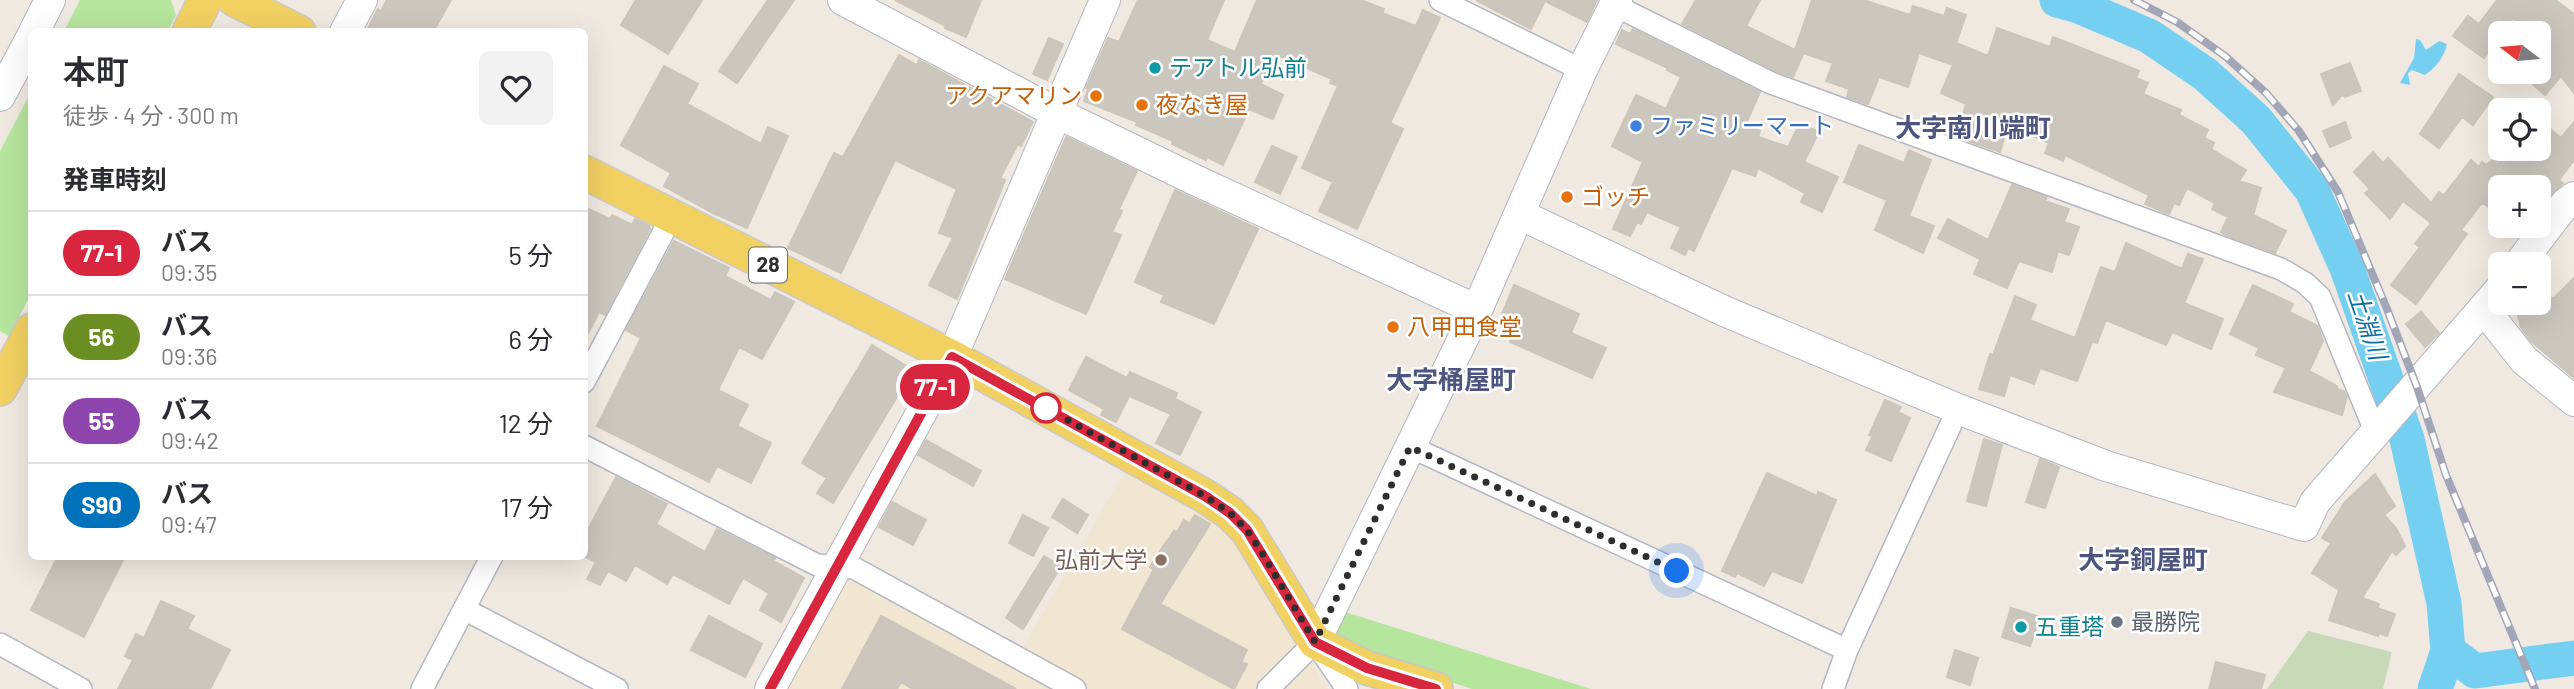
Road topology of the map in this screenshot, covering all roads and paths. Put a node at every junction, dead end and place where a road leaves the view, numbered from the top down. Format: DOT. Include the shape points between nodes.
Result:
graph roads {
  1 [pos="50,0"];
  2 [pos="205,0"];
  3 [pos="234,0"];
  4 [pos="362,0"];
  5 [pos="843,0"];
  6 [pos="1105,0"];
  7 [pos="1440,0"];
  8 [pos="1615,3"];
  9 [pos="36,28"];
  10 [pos="191,28"];
  11 [pos="291,28"];
  12 [pos="347,28"];
  13 [pos="28,43"];
  14 [pos="1582,70"];
  15 [pos="0,96"];
  16 [pos="1057,113"];
  17 [pos="588,174"];
  18 [pos="2574,197"];
  19 [pos="1519,214"];
  20 [pos="672,216"];
  21 [pos="2528,252"];
  22 [pos="2488,305"];
  23 [pos="1477,310"];
  24 [pos="2501,315"];
  25 [pos="17,341"];
  26 [pos="952,357"];
  27 [pos="588,374"];
  28 [pos="0,389"];
  29 [pos="2574,401"];
  30 [pos="1958,409"];
  31 [pos="2375,431"];
  32 [pos="1410,447"];
  33 [pos="588,448"];
  34 [pos="490,560"];
  35 [pos="836,568"];
  36 [pos="464,609"];
  37 [pos="1315,642"];
  38 [pos="0,644"];
  39 [pos="1847,650"];
  40 [pos="81,689"];
  41 [pos="422,689"];
  42 [pos="617,689"];
  43 [pos="770,689"];
  44 [pos="1075,689"];
  45 [pos="1268,689"];
  46 [pos="1347,689"];
  47 [pos="1436,689"];
  48 [pos="1833,689"];
  1 -- 9 [label="street"];
  2 -- 10 [label="main road"];
  3 -- 11 [label="main road"];
  4 -- 12 [label="street"];
  5 -- 16 [label="street"];
  6 -- 16 [label="street"];
  7 -- 14 [label="street"];
  8 -- 14 [label="street"];
  8 -- 31 [label="street" via="1771,83 2281,269 2320,297"];
  13 -- 15 [label="street"];
  14 -- 19 [label="street"];
  16 -- 23 [label="street"];
  16 -- 26 [label="street"];
  17 -- 20 [label="main road, 28"];
  18 -- 21 [label="street"];
  19 -- 23 [label="street"];
  19 -- 30 [label="street" via="1724,311"];
  20 -- 26 [label="main road, 28"];
  20 -- 27 [label="street"];
  22 -- 31 [label="street"];
  23 -- 32 [label="street"];
  24 -- 29 [label="street" via="2524,360"];
  25 -- 28 [label="main road"];
  26 -- 35 [label="street"];
  26 -- 37 [label="main road, 28" via="1230,513 1261,551"];
  30 -- 31 [label="street" via="2106,466 2304,526 2315,502"];
  30 -- 39 [label="street"];
  32 -- 37 [label="street"];
  32 -- 39 [label="street"];
  33 -- 35 [label="street" via="817,565"];
  34 -- 36 [label="street"];
  35 -- 43 [label="street"];
  35 -- 44 [label="street" via="854,568"];
  36 -- 41 [label="street"];
  36 -- 42 [label="street"];
  37 -- 45 [label="street"];
  37 -- 46 [label="street"];
  37 -- 47 [label="main road" via="1367,668"];
  38 -- 40 [label="street"];
  39 -- 48 [label="street"];
}
